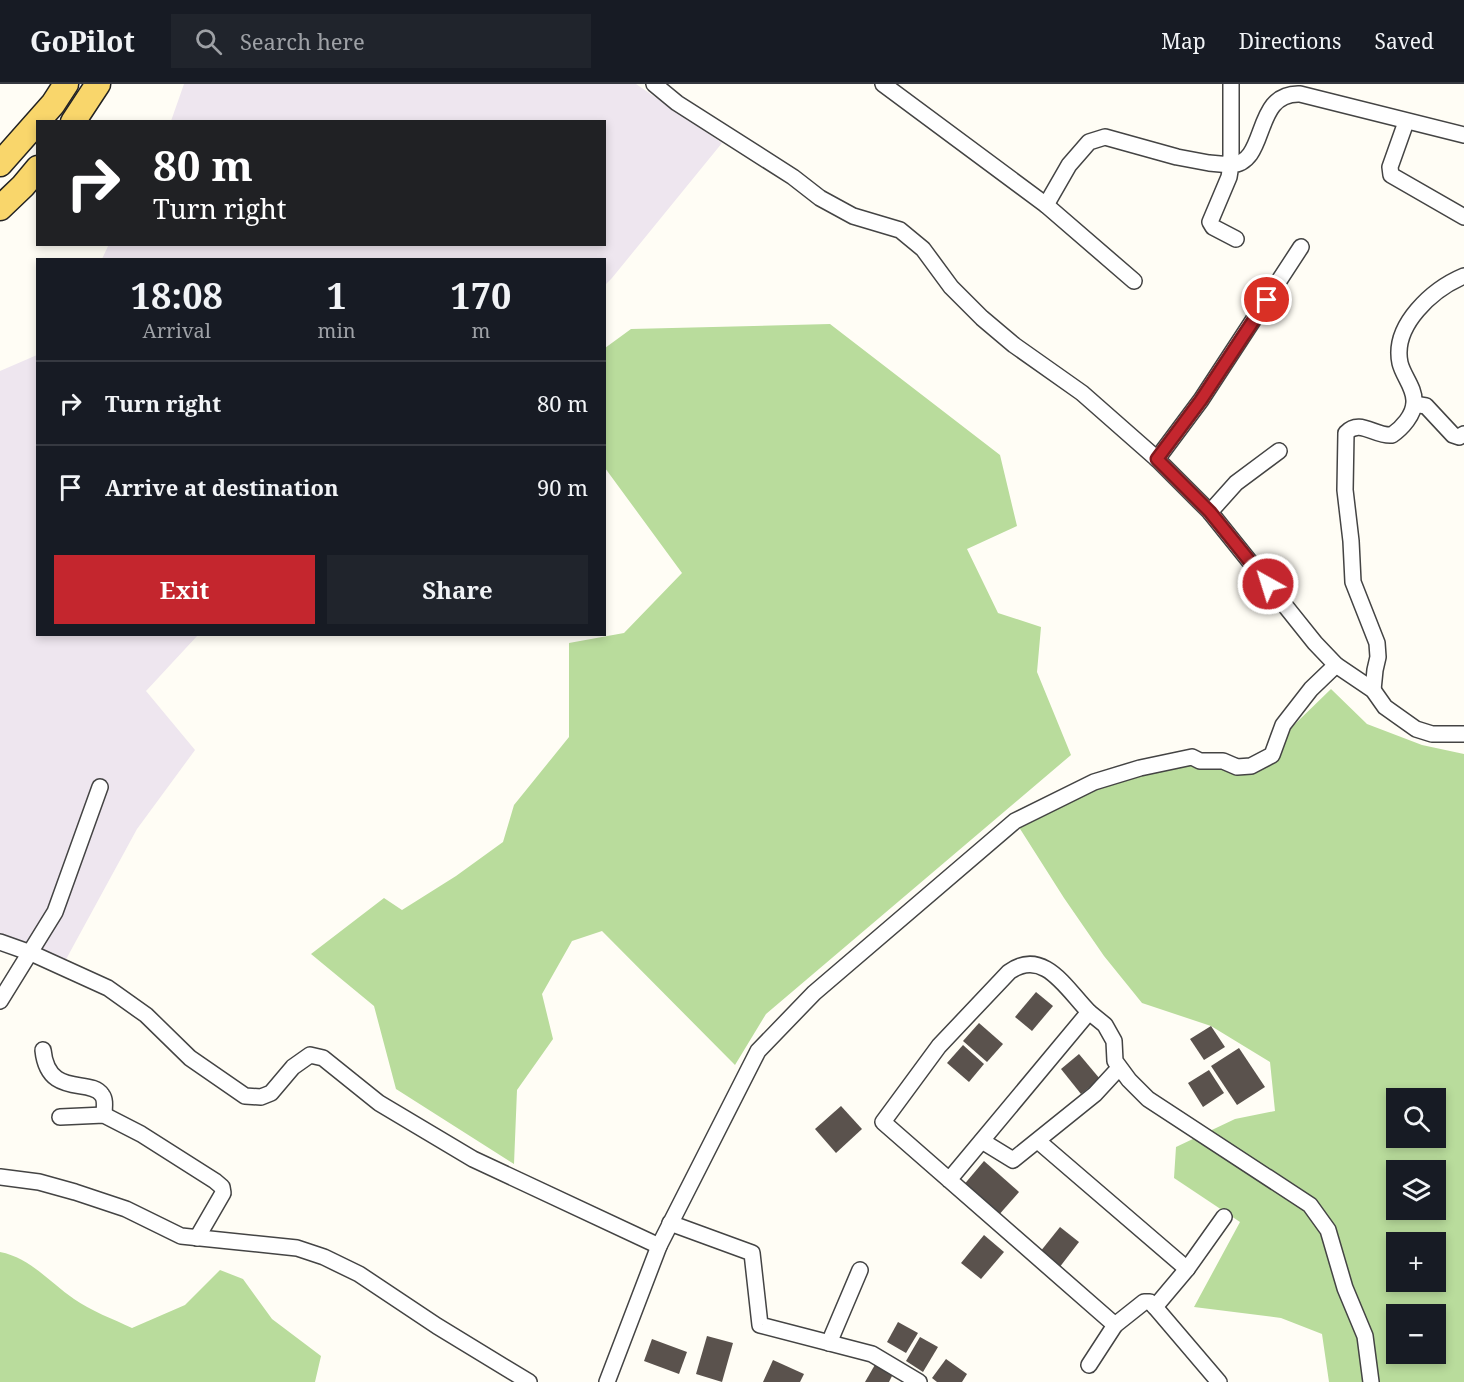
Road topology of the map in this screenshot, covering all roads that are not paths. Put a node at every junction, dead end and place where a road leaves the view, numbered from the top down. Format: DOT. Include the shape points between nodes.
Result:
graph roads {
  1 [pos="66,84"];
  2 [pos="98,84"];
  3 [pos="654,84"];
  4 [pos="883,84"];
  5 [pos="1231,84"];
  6 [pos="1278,84"];
  7 [pos="1275,100"];
  8 [pos="39,120"];
  9 [pos="74,120"];
  10 [pos="1406,122"];
  11 [pos="36,123"];
  12 [pos="1464,135"];
  13 [pos="0,164"];
  14 [pos="1231,165"];
  15 [pos="36,170"];
  16 [pos="1046,205"];
  17 [pos="0,208"];
  18 [pos="1464,217"];
  19 [pos="1236,239"];
  20 [pos="1301,247"];
  21 [pos="1464,276"];
  22 [pos="1134,281"];
  23 [pos="1414,406"];
  24 [pos="1464,434"];
  25 [pos="1279,451"];
  26 [pos="1157,459"];
  27 [pos="1210,512"];
  28 [pos="1336,665"];
  29 [pos="1373,690"];
  30 [pos="1464,734"];
  31 [pos="100,787"];
  32 [pos="0,942"];
  33 [pos="31,953"];
  34 [pos="0,1001"];
  35 [pos="1089,1012"];
  36 [pos="43,1050"];
  37 [pos="1119,1068"];
  38 [pos="104,1114"];
  39 [pos="60,1117"];
  40 [pos="982,1141"];
  41 [pos="1038,1141"];
  42 [pos="0,1178"];
  43 [pos="949,1180"];
  44 [pos="1224,1217"];
  45 [pos="670,1223"];
  46 [pos="198,1238"];
  47 [pos="659,1246"];
  48 [pos="1186,1269"];
  49 [pos="860,1270"];
  50 [pos="1155,1307"];
  51 [pos="1115,1325"];
  52 [pos="829,1343"];
  53 [pos="1089,1365"];
  54 [pos="529,1382"];
  55 [pos="606,1382"];
  56 [pos="919,1382"];
  57 [pos="1219,1382"];
  58 [pos="1371,1382"];
  1 -- 8 [label="main road"];
  2 -- 9 [label="main road"];
  3 -- 26 [label="street" via="820,198 852,216 900,230 923,249 951,287 982,318 1082,393"];
  4 -- 16 [label="street"];
  5 -- 14 [label="street"];
  6 -- 7 [label="street"];
  7 -- 10 [label="street" via="1288,93 1300,94"];
  7 -- 14 [label="street" via="1248,157"];
  10 -- 12 [label="street"];
  10 -- 18 [label="street" via="1390,166 1391,175"];
  11 -- 13 [label="main road"];
  14 -- 16 [label="street" via="1177,157 1106,136 1089,142 1069,165"];
  14 -- 19 [label="street" via="1210,222"];
  15 -- 17 [label="main road"];
  16 -- 22 [label="street"];
  20 -- 26 [label="street" via="1201,400"];
  21 -- 23 [label="street" via="1446,284 1414,315 1402,334 1399,359"];
  23 -- 24 [label="street" via="1426,406 1453,435"];
  23 -- 29 [label="street" via="1403,426 1392,435 1357,426 1350,428 1344,439 1353,582 1377,643"];
  25 -- 27 [label="street" via="1236,483"];
  26 -- 27 [label="street"];
  27 -- 28 [label="street"];
  28 -- 29 [label="street"];
  28 -- 45 [label="street" via="1283,725 1272,755 1251,766 1237,767 1192,757 1094,782 1015,821 978,852 814,993 758,1052"];
  29 -- 30 [label="street" via="1385,707 1416,729 1432,734"];
  31 -- 33 [label="street" via="55,912"];
  32 -- 33 [label="street"];
  33 -- 34 [label="street"];
  33 -- 47 [label="street" via="108,988 146,1015 190,1058 245,1096 271,1094 310,1055 322,1058 379,1103 473,1159"];
  35 -- 37 [label="street" via="1105,1025 1114,1041"];
  35 -- 40 [label="street"];
  35 -- 43 [label="street" via="1058,978 1031,963 1020,965 939,1046 883,1122"];
  36 -- 38 [label="street" via="44,1062 63,1082 102,1094"];
  37 -- 41 [label="street" via="1095,1094"];
  37 -- 58 [label="street" via="1148,1099 1310,1205 1328,1230 1345,1288 1365,1336"];
  38 -- 39 [label="street"];
  38 -- 46 [label="street" via="222,1187 223,1193"];
  40 -- 41 [label="street" via="1013,1160"];
  40 -- 43 [label="street"];
  41 -- 48 [label="street"];
  42 -- 46 [label="street" via="39,1182 75,1192 126,1209 181,1236"];
  43 -- 51 [label="street"];
  44 -- 48 [label="street"];
  45 -- 47 [label="street"];
  45 -- 52 [label="street" via="752,1253 760,1325"];
  46 -- 54 [label="street" via="297,1248 324,1257 359,1274"];
  47 -- 55 [label="street"];
  48 -- 50 [label="street"];
  49 -- 52 [label="street"];
  50 -- 51 [label="street" via="1144,1302"];
  50 -- 57 [label="street"];
  51 -- 53 [label="street"];
  52 -- 56 [label="street" via="872,1354"];
}
